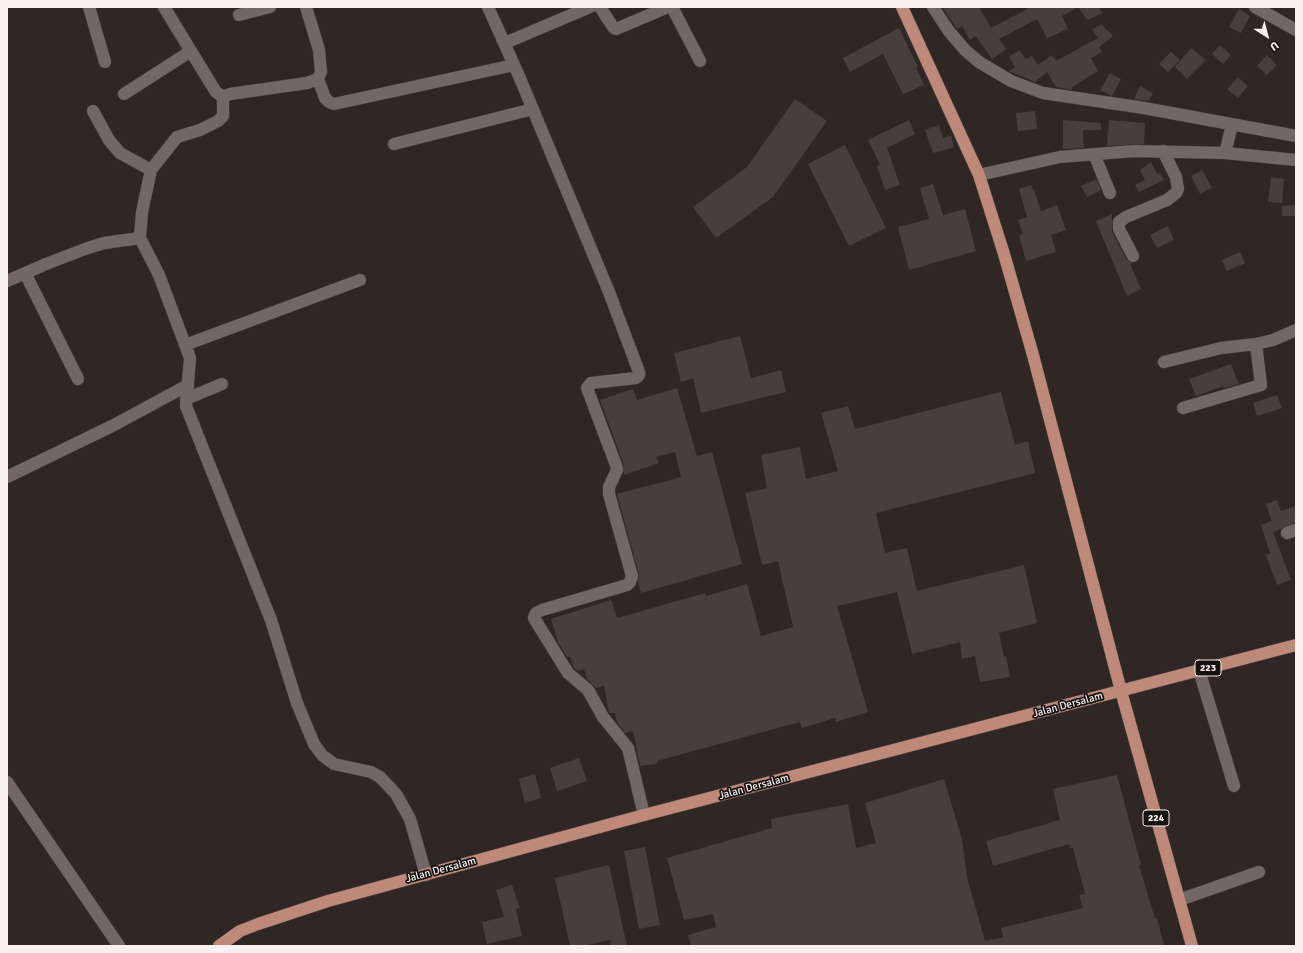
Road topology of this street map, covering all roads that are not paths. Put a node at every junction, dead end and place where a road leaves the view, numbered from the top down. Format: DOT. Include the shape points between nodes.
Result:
graph roads {
  1 [pos="89,7"];
  2 [pos="164,7"];
  3 [pos="270,7"];
  4 [pos="306,7"];
  5 [pos="488,7"];
  6 [pos="590,7"];
  7 [pos="600,7"];
  8 [pos="668,7"];
  9 [pos="672,7"];
  10 [pos="902,7"];
  11 [pos="933,7"];
  12 [pos="1255,7"];
  13 [pos="646,14"];
  14 [pos="238,15"];
  15 [pos="1296,30"];
  16 [pos="505,43"];
  17 [pos="191,51"];
  18 [pos="700,61"];
  19 [pos="105,62"];
  20 [pos="514,65"];
  21 [pos="318,79"];
  22 [pos="124,94"];
  23 [pos="224,97"];
  24 [pos="532,108"];
  25 [pos="93,110"];
  26 [pos="1231,131"];
  27 [pos="1296,136"];
  28 [pos="394,144"];
  29 [pos="1163,151"];
  30 [pos="1226,153"];
  31 [pos="1094,154"];
  32 [pos="1296,160"];
  33 [pos="151,170"];
  34 [pos="978,175"];
  35 [pos="1110,193"];
  36 [pos="140,238"];
  37 [pos="1133,256"];
  38 [pos="25,273"];
  39 [pos="360,280"];
  40 [pos="7,281"];
  41 [pos="1296,330"];
  42 [pos="1256,344"];
  43 [pos="185,345"];
  44 [pos="1164,362"];
  45 [pos="78,379"];
  46 [pos="222,384"];
  47 [pos="188,386"];
  48 [pos="186,399"];
  49 [pos="1183,408"];
  50 [pos="7,477"];
  51 [pos="1296,645"];
  52 [pos="1198,670"];
  53 [pos="1120,691"];
  54 [pos="7,782"];
  55 [pos="1234,786"];
  56 [pos="644,815"];
  57 [pos="1259,872"];
  58 [pos="426,875"];
  59 [pos="1179,900"];
  60 [pos="119,946"];
  61 [pos="219,946"];
  62 [pos="1192,946"];
  1 -- 19 [label="street"];
  2 -- 17 [label="street"];
  3 -- 14 [label="street"];
  4 -- 21 [label="street" via="319,50 321,72"];
  5 -- 16 [label="street"];
  6 -- 16 [label="street"];
  7 -- 13 [label="street" via="615,29"];
  8 -- 13 [label="street"];
  9 -- 18 [label="street"];
  10 -- 34 [label="main road"];
  11 -- 26 [label="street" via="965,50 996,73 1024,87 1043,93 1144,108"];
  12 -- 15 [label="street"];
  16 -- 20 [label="street"];
  17 -- 22 [label="street"];
  17 -- 23 [label="street" via="216,92"];
  20 -- 21 [label="street" via="334,104 325,98"];
  20 -- 24 [label="street"];
  21 -- 23 [label="street"];
  23 -- 33 [label="street" via="223,116 200,130 177,137"];
  24 -- 28 [label="street"];
  24 -- 56 [label="street" via="606,284 639,372 636,378 591,383 587,388 616,465 617,470 609,487 609,494 632,576 630,582 542,610 534,616 568,673 588,690 603,717 628,748"];
  25 -- 33 [label="street" via="108,140 120,153"];
  26 -- 27 [label="street"];
  26 -- 30 [label="street"];
  29 -- 30 [label="street"];
  29 -- 31 [label="street"];
  29 -- 37 [label="street" via="1176,177 1178,188 1176,193 1166,200 1119,222 1119,229"];
  30 -- 32 [label="street"];
  31 -- 34 [label="street" via="1060,157"];
  31 -- 35 [label="street"];
  33 -- 36 [label="street" via="142,212"];
  34 -- 53 [label="main road" via="1033,355"];
  36 -- 38 [label="street" via="104,243"];
  36 -- 43 [label="street" via="158,275"];
  38 -- 40 [label="street"];
  38 -- 45 [label="street"];
  39 -- 43 [label="street"];
  41 -- 42 [label="street"];
  42 -- 44 [label="street" via="1221,348"];
  42 -- 49 [label="street" via="1262,385"];
  43 -- 47 [label="street" via="190,358"];
  46 -- 48 [label="street"];
  47 -- 48 [label="street"];
  47 -- 50 [label="street"];
  48 -- 58 [label="street" via="186,406 271,620 297,703 314,744 322,755 334,764 371,772 380,777 396,794 410,819"];
  51 -- 52 [label="main road, Jalan Dersalam / 223"];
  52 -- 53 [label="main road, Jalan Dersalam / 223"];
  52 -- 55 [label="street"];
  53 -- 56 [label="main road, Jalan Dersalam"];
  53 -- 59 [label="main road, 224"];
  54 -- 60 [label="street"];
  56 -- 58 [label="main road, Jalan Dersalam"];
  57 -- 59 [label="street"];
  58 -- 61 [label="main road, Jalan Dersalam" via="285,914 240,931"];
  59 -- 62 [label="main road, 224"];
}
